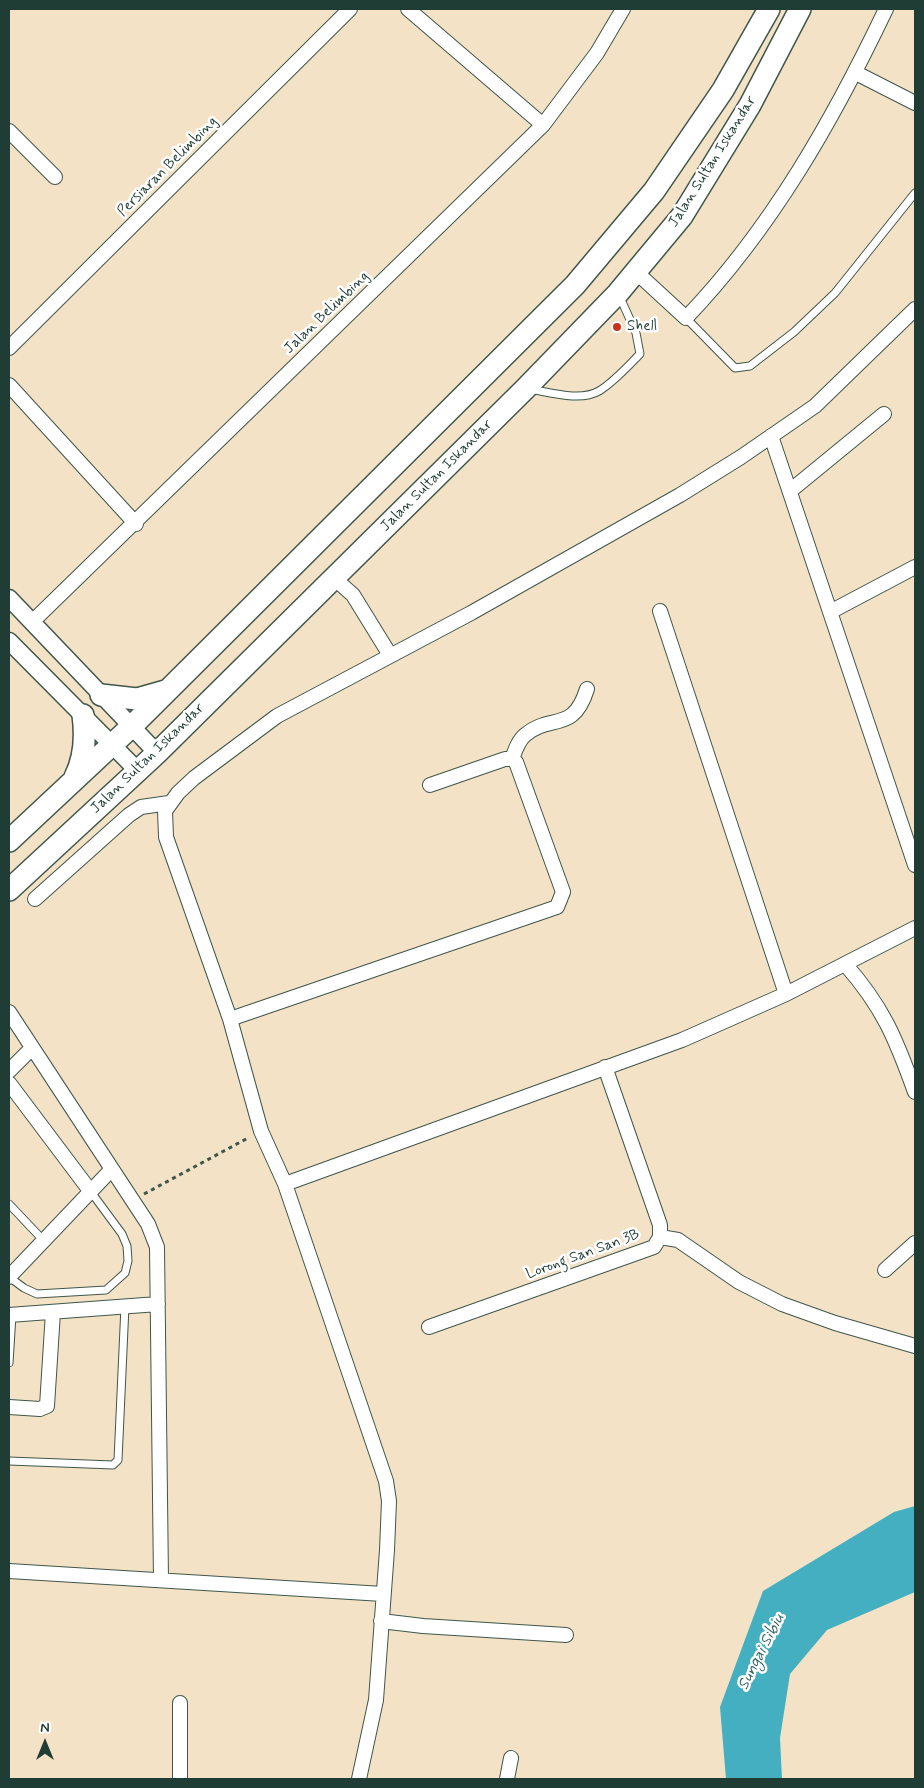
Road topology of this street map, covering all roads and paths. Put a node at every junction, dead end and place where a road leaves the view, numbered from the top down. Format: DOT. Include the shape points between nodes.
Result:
graph roads {
  1 [pos="350,9"];
  2 [pos="408,9"];
  3 [pos="623,9"];
  4 [pos="769,9"];
  5 [pos="800,9"];
  6 [pos="886,9"];
  7 [pos="856,73"];
  8 [pos="915,103"];
  9 [pos="543,125"];
  10 [pos="9,131"];
  11 [pos="55,177"];
  12 [pos="915,192"];
  13 [pos="636,272"];
  14 [pos="618,293"];
  15 [pos="915,309"];
  16 [pos="686,318"];
  17 [pos="9,348"];
  18 [pos="9,385"];
  19 [pos="525,389"];
  20 [pos="884,414"];
  21 [pos="771,436"];
  22 [pos="790,491"];
  23 [pos="136,524"];
  24 [pos="915,567"];
  25 [pos="334,578"];
  26 [pos="9,598"];
  27 [pos="660,611"];
  28 [pos="830,612"];
  29 [pos="32,622"];
  30 [pos="9,641"];
  31 [pos="390,654"];
  32 [pos="169,689"];
  33 [pos="587,689"];
  34 [pos="102,695"];
  35 [pos="83,715"];
  36 [pos="132,726"];
  37 [pos="113,744"];
  38 [pos="157,753"];
  39 [pos="512,759"];
  40 [pos="137,770"];
  41 [pos="71,784"];
  42 [pos="430,785"];
  43 [pos="169,803"];
  44 [pos="911,835"];
  45 [pos="9,841"];
  46 [pos="915,865"];
  47 [pos="9,890"];
  48 [pos="36,899"];
  49 [pos="915,928"];
  50 [pos="845,964"];
  51 [pos="786,994"];
  52 [pos="9,1012"];
  53 [pos="230,1019"];
  54 [pos="32,1048"];
  55 [pos="605,1068"];
  56 [pos="9,1071"];
  57 [pos="9,1083"];
  58 [pos="915,1092"];
  59 [pos="261,1131"];
  60 [pos="111,1170"];
  61 [pos="285,1184"];
  62 [pos="90,1192"];
  63 [pos="132,1200"];
  64 [pos="9,1204"];
  65 [pos="660,1237"];
  66 [pos="44,1241"];
  67 [pos="915,1243"];
  68 [pos="885,1270"];
  69 [pos="9,1277"];
  70 [pos="158,1304"];
  71 [pos="125,1306"];
  72 [pos="53,1312"];
  73 [pos="10,1315"];
  74 [pos="429,1327"];
  75 [pos="915,1346"];
  76 [pos="9,1363"];
  77 [pos="9,1408"];
  78 [pos="9,1460"];
  79 [pos="9,1571"];
  80 [pos="160,1580"];
  81 [pos="383,1594"];
  82 [pos="381,1621"];
  83 [pos="566,1635"];
  84 [pos="180,1703"];
  85 [pos="511,1758"];
  86 [pos="180,1779"];
  87 [pos="359,1779"];
  88 [pos="507,1779"];
  1 -- 17 [label="street, Persiaran Belimbing"];
  2 -- 9 [label="street"];
  3 -- 9 [label="street, Jalan Belimbing" via="597,53"];
  4 -- 32 [label="main road, Jalan Sultan Iskandar" via="723,90 654,191 575,285"];
  5 -- 13 [label="main road, Jalan Sultan Iskandar" via="750,105 682,216"];
  6 -- 7 [label="street"];
  7 -- 8 [label="street"];
  7 -- 16 [label="street" via="772,214"];
  9 -- 23 [label="street, Jalan Belimbing"];
  10 -- 11 [label="street"];
  12 -- 16 [label="lane" via="836,293 794,332 750,366 735,368"];
  13 -- 14 [label="main road, Jalan Sultan Iskandar"];
  13 -- 16 [label="street"];
  14 -- 19 [label="main road, Jalan Sultan Iskandar"];
  14 -- 19 [label="lane" via="636,333 640,354 599,391 589,395"];
  15 -- 21 [label="street" via="815,406"];
  18 -- 23 [label="street"];
  19 -- 25 [label="main road, Jalan Sultan Iskandar"];
  20 -- 22 [label="street"];
  21 -- 22 [label="street"];
  21 -- 31 [label="street" via="680,495 471,613"];
  22 -- 28 [label="street"];
  23 -- 29 [label="street, Jalan Belimbing"];
  24 -- 28 [label="street"];
  25 -- 31 [label="street" via="353,596"];
  25 -- 38 [label="main road, Jalan Sultan Iskandar"];
  26 -- 29 [label="street"];
  27 -- 51 [label="street"];
  28 -- 44 [label="street"];
  29 -- 34 [label="street"];
  30 -- 35 [label="street"];
  31 -- 43 [label="street" via="277,716 194,778"];
  32 -- 34 [label="main road" via="137,699"];
  32 -- 36 [label="main road, Jalan Sultan Iskandar"];
  33 -- 39 [label="street" via="579,710 524,736"];
  34 -- 36 [label="street"];
  35 -- 37 [label="street"];
  35 -- 41 [label="main road" via="84,751"];
  36 -- 37 [label="main road, Jalan Sultan Iskandar"];
  36 -- 38 [label="street"];
  37 -- 40 [label="street"];
  37 -- 41 [label="main road, Jalan Sultan Iskandar"];
  38 -- 40 [label="main road, Jalan Sultan Iskandar"];
  39 -- 42 [label="street"];
  39 -- 53 [label="street" via="516,762 563,892 558,907"];
  40 -- 47 [label="main road, Jalan Sultan Iskandar"];
  41 -- 45 [label="main road, Jalan Sultan Iskandar"];
  43 -- 48 [label="street" via="141,807 129,815"];
  43 -- 53 [label="street" via="165,811 166,837"];
  44 -- 46 [label="street"];
  49 -- 50 [label="street"];
  50 -- 51 [label="street"];
  50 -- 58 [label="street" via="881,1010 899,1046"];
  51 -- 55 [label="street" via="682,1040"];
  52 -- 54 [label="street"];
  53 -- 59 [label="street"];
  54 -- 56 [label="street"];
  54 -- 60 [label="street"];
  55 -- 61 [label="street"];
  55 -- 65 [label="street, Lorong San San 3B" via="660,1225"];
  57 -- 62 [label="street"];
  59 -- 61 [label="street"];
  59 -- 63 [label="path"];
  60 -- 62 [label="street"];
  60 -- 63 [label="street"];
  61 -- 81 [label="street" via="386,1481 388,1501"];
  62 -- 66 [label="street"];
  62 -- 69 [label="lane" via="122,1234 127,1246 125,1273 106,1290 37,1294"];
  63 -- 70 [label="street" via="148,1224 157,1247"];
  64 -- 66 [label="lane"];
  65 -- 74 [label="street, Lorong San San 3B" via="654,1247"];
  65 -- 75 [label="street" via="678,1240 739,1282 782,1304"];
  66 -- 69 [label="street"];
  67 -- 68 [label="street"];
  70 -- 71 [label="street"];
  70 -- 80 [label="street"];
  71 -- 72 [label="street"];
  71 -- 78 [label="lane" via="118,1460 113,1465"];
  72 -- 73 [label="street"];
  72 -- 77 [label="street" via="47,1406 40,1409"];
  73 -- 76 [label="lane"];
  79 -- 80 [label="street"];
  80 -- 81 [label="street"];
  81 -- 82 [label="street"];
  82 -- 83 [label="street"];
  82 -- 87 [label="street" via="376,1700"];
  84 -- 86 [label="street"];
  85 -- 88 [label="street"];
}
